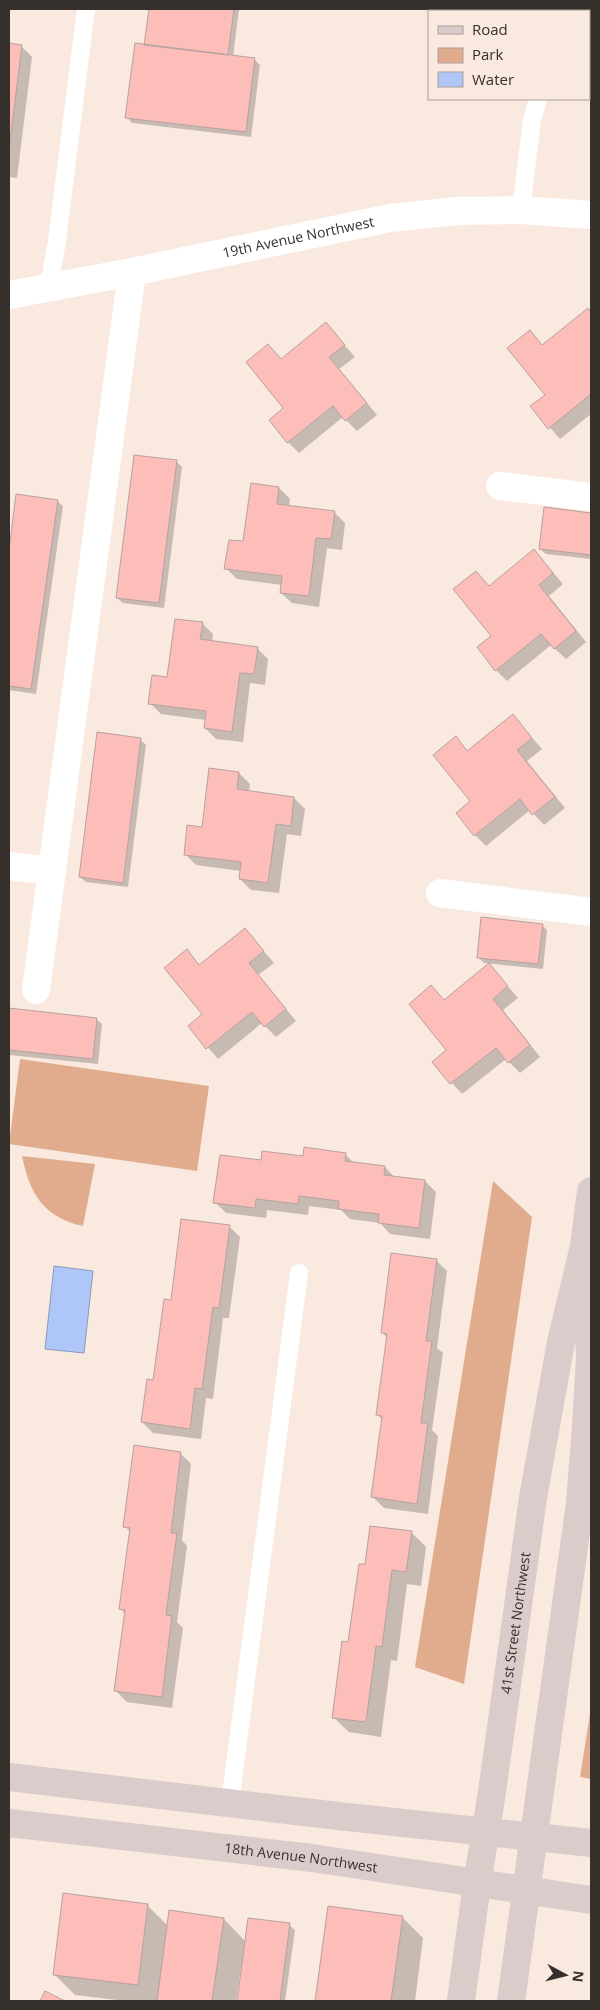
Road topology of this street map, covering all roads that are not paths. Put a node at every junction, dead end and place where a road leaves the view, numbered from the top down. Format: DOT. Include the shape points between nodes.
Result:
graph roads {
  1 [pos="86,9"];
  2 [pos="538,100"];
  3 [pos="521,210"];
  4 [pos="591,215"];
  5 [pos="132,272"];
  6 [pos="49,287"];
  7 [pos="9,295"];
  8 [pos="500,486"];
  9 [pos="591,497"];
  10 [pos="9,866"];
  11 [pos="52,872"];
  12 [pos="440,893"];
  13 [pos="591,912"];
  14 [pos="36,990"];
  15 [pos="591,1191"];
  16 [pos="584,1246"];
  17 [pos="299,1273"];
  18 [pos="9,1777"];
  19 [pos="230,1803"];
  20 [pos="9,1823"];
  21 [pos="486,1831"];
  22 [pos="535,1836"];
  23 [pos="591,1843"];
  24 [pos="477,1884"];
  25 [pos="526,1891"];
  26 [pos="591,1900"];
  27 [pos="461,2001"];
  28 [pos="511,2001"];
  1 -- 6 [label="lane"];
  2 -- 3 [label="lane" via="532,120"];
  3 -- 4 [label="street, 19th Avenue Northwest"];
  3 -- 5 [label="street, 19th Avenue Northwest" via="457,210 390,218"];
  5 -- 6 [label="street, 19th Avenue Northwest"];
  5 -- 11 [label="street"];
  6 -- 7 [label="street, 19th Avenue Northwest"];
  8 -- 9 [label="street"];
  10 -- 11 [label="street"];
  11 -- 14 [label="street"];
  12 -- 13 [label="street"];
  15 -- 16 [label="main road, 41st Street Northwest"];
  16 -- 21 [label="main road, 41st Street Northwest" via="562,1342 533,1498"];
  16 -- 22 [label="main road, 41st Street Northwest" via="590,1357 585,1444 580,1503"];
  17 -- 19 [label="lane"];
  18 -- 19 [label="main road"];
  19 -- 21 [label="main road"];
  20 -- 24 [label="main road, 18th Avenue Northwest" via="312,1858"];
  21 -- 22 [label="main road"];
  21 -- 24 [label="main road, 41st Street Northwest"];
  22 -- 23 [label="main road"];
  22 -- 25 [label="main road, 41st Street Northwest"];
  24 -- 25 [label="main road, 18th Avenue Northwest"];
  24 -- 27 [label="main road, 41st Street Northwest"];
  25 -- 26 [label="main road, 18th Avenue Northwest"];
  25 -- 28 [label="main road, 41st Street Northwest"];
}
